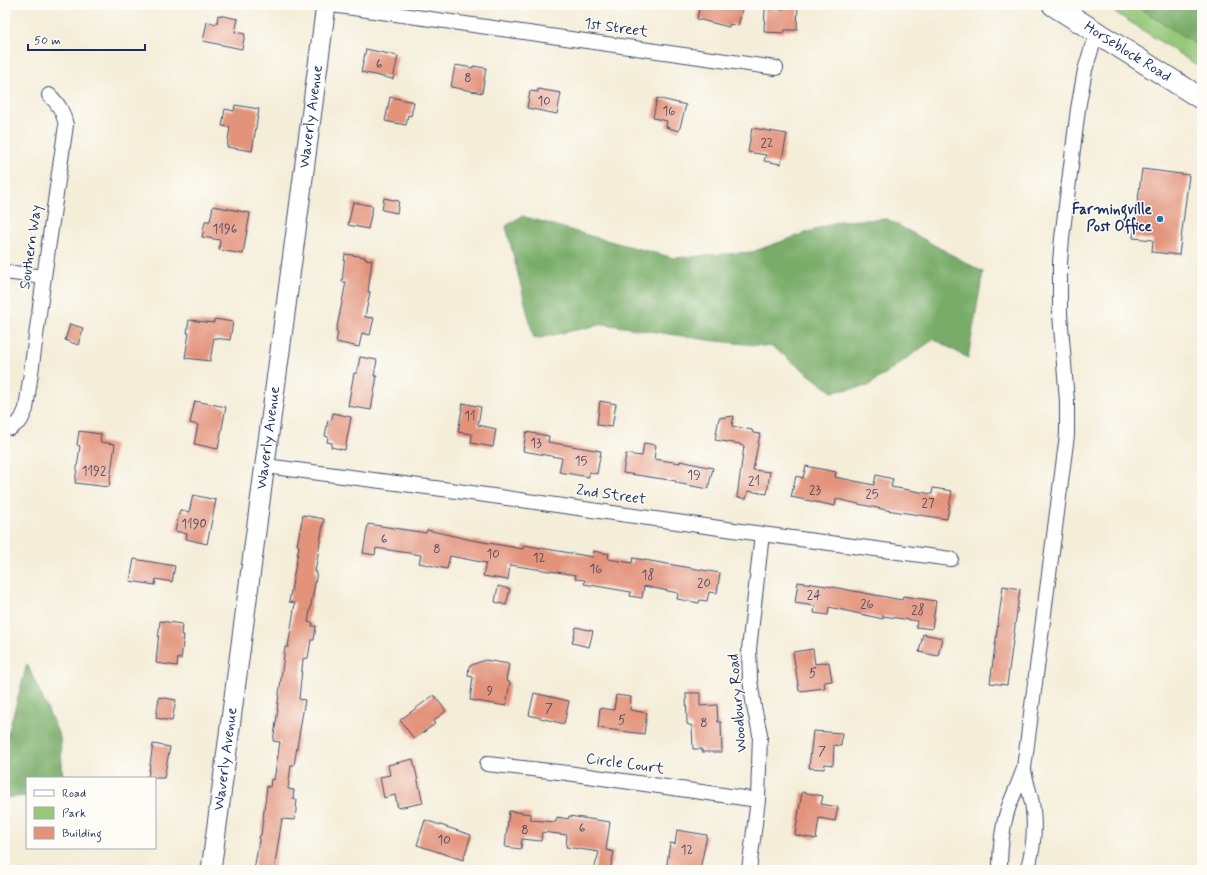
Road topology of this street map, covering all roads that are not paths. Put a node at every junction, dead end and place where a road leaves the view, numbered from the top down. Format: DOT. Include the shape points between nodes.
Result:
graph roads {
  1 [pos="326,5"];
  2 [pos="332,5"];
  3 [pos="1053,5"];
  4 [pos="1100,34"];
  5 [pos="776,68"];
  6 [pos="49,95"];
  7 [pos="1202,99"];
  8 [pos="5,272"];
  9 [pos="44,277"];
  10 [pos="11,428"];
  11 [pos="266,466"];
  12 [pos="762,534"];
  13 [pos="951,559"];
  14 [pos="487,764"];
  15 [pos="1024,768"];
  16 [pos="758,800"];
  17 [pos="211,870"];
  18 [pos="749,870"];
  19 [pos="1000,870"];
  20 [pos="1027,870"];
  1 -- 11 [label="street, Waverly Avenue"];
  2 -- 5 [label="street, 1st Street"];
  3 -- 4 [label="main road, Horseblock Road"];
  4 -- 7 [label="main road, Horseblock Road"];
  4 -- 15 [label="street" via="1085,70 1062,238 1060,314 1067,435"];
  6 -- 9 [label="street, Southern Way" via="63,112 66,125"];
  8 -- 9 [label="street"];
  9 -- 10 [label="street, Southern Way" via="26,409 21,420"];
  11 -- 12 [label="street, 2nd Street"];
  11 -- 17 [label="street, Waverly Avenue"];
  12 -- 13 [label="street, 2nd Street"];
  12 -- 16 [label="street, Woodbury Road" via="749,649 750,680 760,734"];
  14 -- 16 [label="street, Circle Court"];
  15 -- 19 [label="street" via="1004,823"];
  15 -- 20 [label="street" via="1034,823"];
  16 -- 18 [label="street, Woodbury Road"];
}
